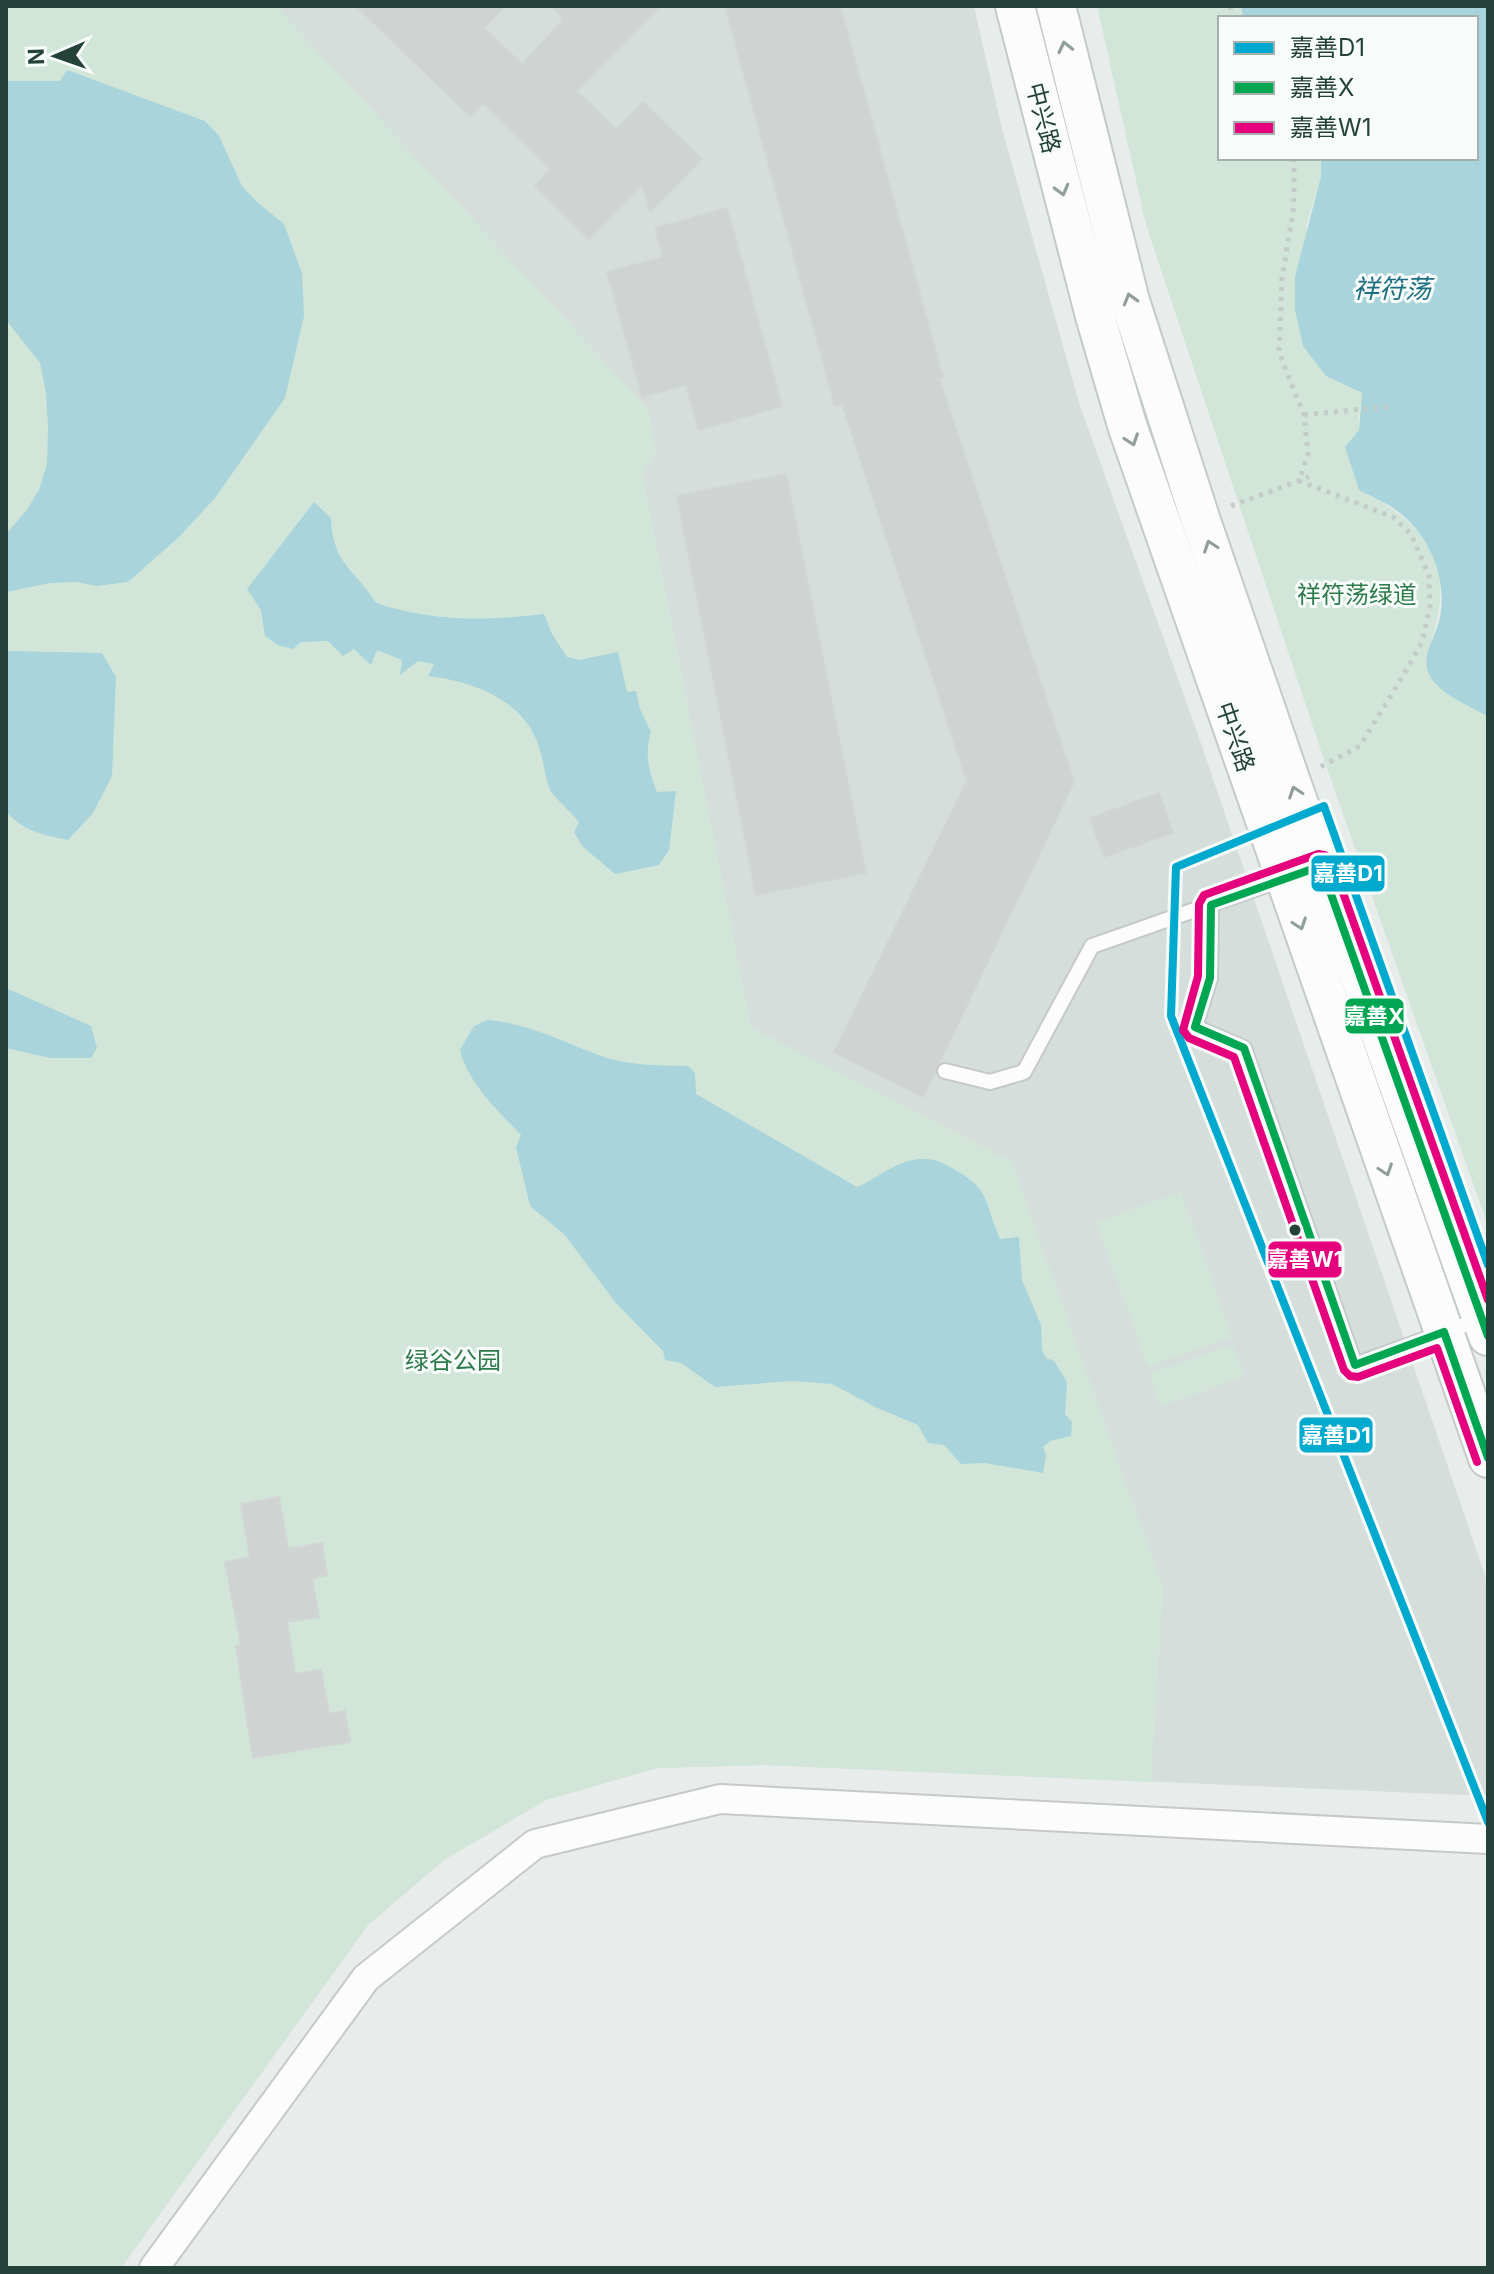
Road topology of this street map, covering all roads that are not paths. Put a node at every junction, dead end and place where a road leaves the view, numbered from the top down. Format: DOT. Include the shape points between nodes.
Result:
graph roads {
  1 [pos="1015,6"];
  2 [pos="1056,6"];
  3 [pos="1321,866"];
  4 [pos="1284,879"];
  5 [pos="1211,905"];
  6 [pos="945,1071"];
  7 [pos="1485,1327"];
  8 [pos="1444,1332"];
  9 [pos="1488,1458"];
  10 [pos="1488,1839"];
  11 [pos="154,2268"];
  1 -- 4 [label="main road, 中兴路, one-way" via="1127,425"];
  3 -- 2 [label="main road, 中兴路, one-way" via="1130,301"];
  3 -- 4 [label="lane"];
  3 -- 7 [label="main road, 中兴路"];
  4 -- 5 [label="lane"];
  4 -- 8 [label="main road, 中兴路, one-way"];
  5 -- 6 [label="lane" via="1092,946 1024,1072 990,1082"];
  5 -- 8 [label="lane" via="1210,978 1195,1027 1244,1048 1355,1365"];
  7 -- 8 [label="lane"];
  8 -- 9 [label="main road, 中兴路"];
  10 -- 11 [label="street" via="720,1799 535,1844 366,1978"];
}
